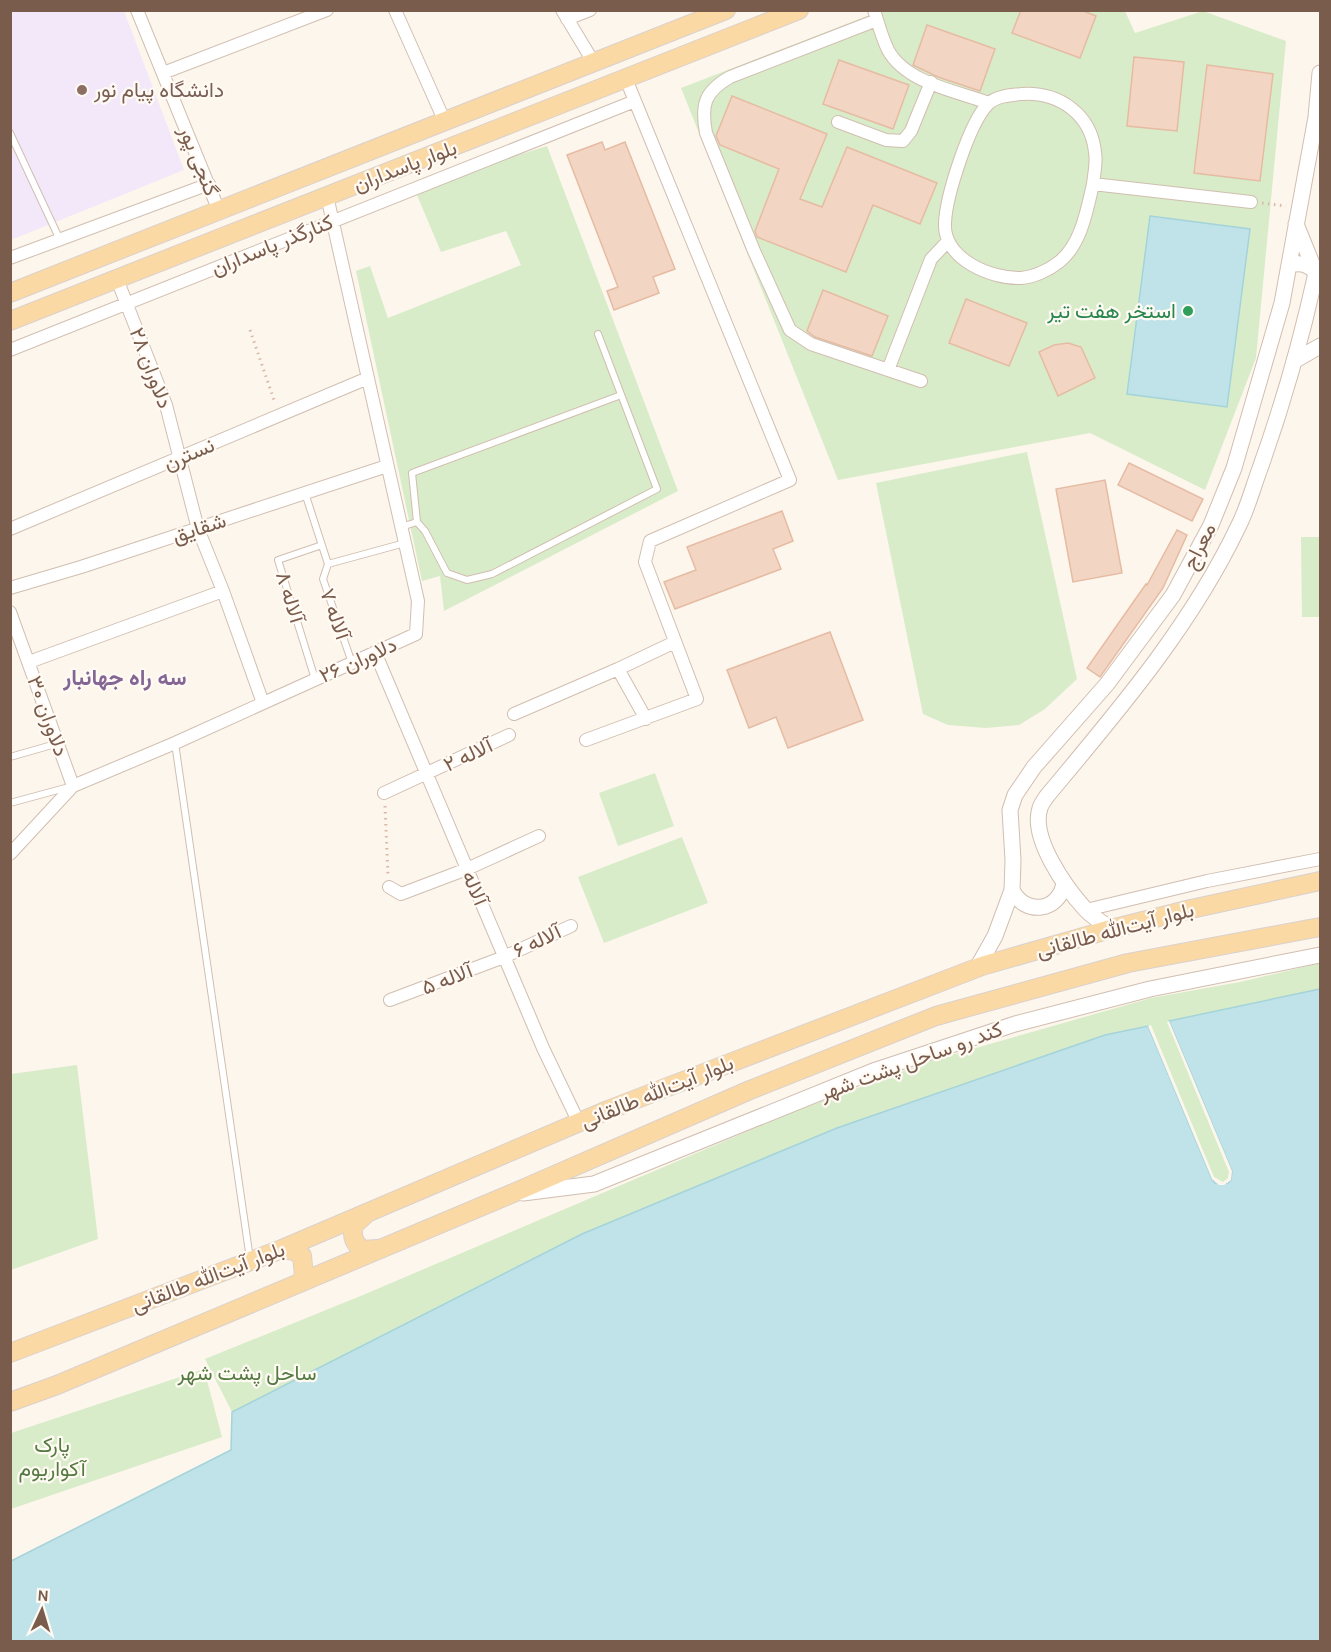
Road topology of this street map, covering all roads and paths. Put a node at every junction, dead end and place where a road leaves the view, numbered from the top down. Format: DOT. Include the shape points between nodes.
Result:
graph roads {
  1 [pos="137,10"];
  2 [pos="327,10"];
  3 [pos="395,10"];
  4 [pos="590,10"];
  5 [pos="726,10"];
  6 [pos="799,10"];
  7 [pos="565,15"];
  8 [pos="875,15"];
  9 [pos="594,63"];
  10 [pos="163,73"];
  11 [pos="1320,73"];
  12 [pos="626,79"];
  13 [pos="931,82"];
  14 [pos="635,102"];
  15 [pos="989,103"];
  16 [pos="1318,117"];
  17 [pos="446,122"];
  18 [pos="838,122"];
  19 [pos="10,133"];
  20 [pos="208,184"];
  21 [pos="1093,184"];
  22 [pos="327,196"];
  23 [pos="1251,202"];
  24 [pos="1299,208"];
  25 [pos="219,211"];
  26 [pos="333,221"];
  27 [pos="1296,224"];
  28 [pos="60,240"];
  29 [pos="948,241"];
  30 [pos="10,258"];
  31 [pos="1290,265"];
  32 [pos="1318,276"];
  33 [pos="117,279"];
  34 [pos="10,293"];
  35 [pos="126,303"];
  36 [pos="10,321"];
  37 [pos="250,330"];
  38 [pos="598,334"];
  39 [pos="1320,346"];
  40 [pos="10,350"];
  41 [pos="1294,361"];
  42 [pos="888,370"];
  43 [pos="1263,372"];
  44 [pos="368,378"];
  45 [pos="1289,379"];
  46 [pos="921,381"];
  47 [pos="621,395"];
  48 [pos="280,416"];
  49 [pos="181,458"];
  50 [pos="387,466"];
  51 [pos="305,493"];
  52 [pos="417,522"];
  53 [pos="401,526"];
  54 [pos="10,529"];
  55 [pos="198,529"];
  56 [pos="405,543"];
  57 [pos="322,545"];
  58 [pos="328,564"];
  59 [pos="10,588"];
  60 [pos="223,591"];
  61 [pos="10,612"];
  62 [pos="675,642"];
  63 [pos="375,652"];
  64 [pos="29,662"];
  65 [pos="352,663"];
  66 [pos="618,669"];
  67 [pos="315,679"];
  68 [pos="263,703"];
  69 [pos="514,714"];
  70 [pos="646,719"];
  71 [pos="509,735"];
  72 [pos="586,740"];
  73 [pos="175,742"];
  74 [pos="59,743"];
  75 [pos="10,757"];
  76 [pos="427,774"];
  77 [pos="72,786"];
  78 [pos="384,793"];
  79 [pos="10,803"];
  80 [pos="539,836"];
  81 [pos="10,854"];
  82 [pos="1320,859"];
  83 [pos="467,869"];
  84 [pos="1320,881"];
  85 [pos="1064,883"];
  86 [pos="389,887"];
  87 [pos="1012,890"];
  88 [pos="1086,910"];
  89 [pos="571,926"];
  90 [pos="1320,927"];
  91 [pos="1111,929"];
  92 [pos="1320,955"];
  93 [pos="504,957"];
  94 [pos="978,968"];
  95 [pos="390,1000"];
  96 [pos="579,1123"];
  97 [pos="511,1194"];
  98 [pos="366,1213"];
  99 [pos="381,1248"];
  100 [pos="282,1249"];
  101 [pos="250,1261"];
  102 [pos="300,1283"];
  103 [pos="10,1353"];
  104 [pos="10,1402"];
  1 -- 10 [label="street, گنجی پور"];
  2 -- 10 [label="street"];
  3 -- 17 [label="street"];
  4 -- 7 [label="street"];
  5 -- 9 [label="main road, بلوار پاسداران"];
  6 -- 12 [label="main road, بلوار پاسداران"];
  7 -- 9 [label="street"];
  8 -- 13 [label="street" via="896,61"];
  8 -- 42 [label="street" via="714,86 702,114 706,133 790,330 811,344"];
  9 -- 17 [label="main road, بلوار پاسداران"];
  10 -- 20 [label="street, گنجی پور"];
  11 -- 16 [label="street, معراج"];
  12 -- 14 [label="street"];
  12 -- 22 [label="main road, بلوار پاسداران"];
  13 -- 15 [label="street"];
  13 -- 18 [label="street" via="903,141 886,140"];
  14 -- 26 [label="street, کنارگذر پاسداران"];
  14 -- 62 [label="street" via="790,480 650,541 645,562"];
  15 -- 21 [label="street" via="1007,95 1026,94 1064,102 1083,119 1092,135 1096,154"];
  15 -- 29 [label="street" via="970,135 948,203"];
  16 -- 24 [label="street, معراج"];
  17 -- 25 [label="main road, بلوار پاسداران"];
  19 -- 28 [label="lane"];
  20 -- 25 [label="street, گنجی پور"];
  20 -- 28 [label="street"];
  21 -- 23 [label="street"];
  21 -- 29 [label="street" via="1074,244 1060,261 1043,272 1023,278 987,272 959,257"];
  22 -- 26 [label="street, دلاوران ۲۶"];
  22 -- 33 [label="main road, بلوار پاسداران"];
  23 -- 24 [label="path"];
  24 -- 27 [label="street, معراج"];
  25 -- 34 [label="main road, بلوار پاسداران"];
  26 -- 35 [label="street, کنارگذر پاسداران"];
  26 -- 44 [label="street, دلاوران ۲۶"];
  27 -- 31 [label="street, معراج"];
  27 -- 32 [label="street"];
  28 -- 30 [label="street"];
  29 -- 42 [label="street" via="931,260"];
  31 -- 32 [label="street" via="1307,265"];
  31 -- 43 [label="street, معراج"];
  32 -- 41 [label="street, معراج"];
  33 -- 35 [label="street, دلاوران ۲۸"];
  33 -- 36 [label="main road, بلوار پاسداران"];
  35 -- 40 [label="street, کنارگذر پاسداران"];
  35 -- 49 [label="street, دلاوران ۲۸" via="166,405"];
  37 -- 48 [label="path"];
  38 -- 47 [label="lane"];
  39 -- 41 [label="street"];
  41 -- 45 [label="street, معراج"];
  42 -- 46 [label="street"];
  43 -- 45 [label="street"];
  43 -- 87 [label="street, معراج" via="1234,468 1211,525 1173,595 1107,684 1034,767 1015,795 1010,810"];
  44 -- 48 [label="street, نسترن"];
  44 -- 50 [label="street, دلاوران ۲۶"];
  45 -- 85 [label="street, معراج" via="1239,524 1192,611 1040,808 1039,825 1046,850"];
  47 -- 52 [label="lane" via="412,473"];
  47 -- 52 [label="lane" via="657,489 492,574 467,580 447,573 426,531"];
  48 -- 49 [label="street, نسترن"];
  49 -- 54 [label="street, نسترن"];
  49 -- 55 [label="street, دلاوران ۲۸"];
  50 -- 51 [label="street, شقایق"];
  50 -- 53 [label="street, دلاوران ۲۶"];
  51 -- 55 [label="street, شقایق"];
  51 -- 57 [label="lane, آلاله ۷"];
  52 -- 53 [label="lane"];
  53 -- 56 [label="street, دلاوران ۲۶"];
  55 -- 59 [label="street, شقایق"];
  55 -- 60 [label="street, دلاوران ۲۸"];
  56 -- 58 [label="lane"];
  56 -- 63 [label="street, دلاوران ۲۶" via="418,601 416,634"];
  57 -- 58 [label="lane, آلاله ۷"];
  57 -- 67 [label="lane, آلاله ۸" via="278,560"];
  58 -- 65 [label="lane, آلاله ۷" via="323,579"];
  60 -- 64 [label="street"];
  60 -- 68 [label="street, دلاوران ۲۸"];
  61 -- 64 [label="street, دلاوران ۳۰"];
  62 -- 66 [label="street"];
  62 -- 70 [label="street" via="698,699"];
  63 -- 65 [label="street, دلاوران ۲۶"];
  63 -- 76 [label="street, آلاله"];
  64 -- 74 [label="street, دلاوران ۳۰"];
  65 -- 67 [label="street, دلاوران ۲۶"];
  66 -- 69 [label="street"];
  66 -- 70 [label="street"];
  67 -- 68 [label="street, دلاوران ۲۶"];
  68 -- 73 [label="street, دلاوران ۲۶"];
  70 -- 72 [label="street"];
  71 -- 76 [label="street, آلاله ۲"];
  73 -- 77 [label="street, دلاوران ۲۶"];
  73 -- 101 [label="lane"];
  74 -- 75 [label="lane"];
  74 -- 77 [label="street, دلاوران ۳۰"];
  76 -- 78 [label="street, آلاله ۲"];
  76 -- 83 [label="street, آلاله"];
  77 -- 79 [label="lane"];
  77 -- 81 [label="street, دلاوران ۲۶"];
  78 -- 86 [label="path"];
  80 -- 83 [label="street"];
  82 -- 88 [label="street"];
  83 -- 86 [label="street" via="401,894"];
  83 -- 93 [label="street, آلاله"];
  84 -- 91 [label="main road, بلوار آیت‌الله طالقانی"];
  85 -- 87 [label="street" via="1056,900 1039,908 1025,905"];
  85 -- 88 [label="street, معراج"];
  87 -- 94 [label="street, معراج"];
  88 -- 91 [label="street, معراج"];
  89 -- 93 [label="street, آلاله ۶"];
  90 -- 97 [label="main road, بلوار آیت‌الله طالقانی" via="1128,963 936,1016 750,1090"];
  91 -- 94 [label="main road, بلوار آیت‌الله طالقانی"];
  92 -- 97 [label="street, کند رو ساحل پشت شهر" via="1150,989 1015,1024 876,1070 594,1184"];
  93 -- 95 [label="street, آلاله ۵"];
  93 -- 96 [label="street, آلاله"];
  94 -- 96 [label="main road, بلوار آیت‌الله طالقانی"];
  96 -- 98 [label="main road, بلوار آیت‌الله طالقانی"];
  97 -- 99 [label="main road, بلوار آیت‌الله طالقانی"];
  98 -- 99 [label="main road" via="352,1226 354,1244 363,1250"];
  98 -- 100 [label="main road, بلوار آیت‌الله طالقانی"];
  99 -- 102 [label="main road, بلوار آیت‌الله طالقانی"];
  100 -- 101 [label="main road, بلوار آیت‌الله طالقانی"];
  100 -- 102 [label="main road" via="302,1256 304,1275"];
  101 -- 103 [label="main road, بلوار آیت‌الله طالقانی"];
  102 -- 104 [label="main road, بلوار آیت‌الله طالقانی"];
}
